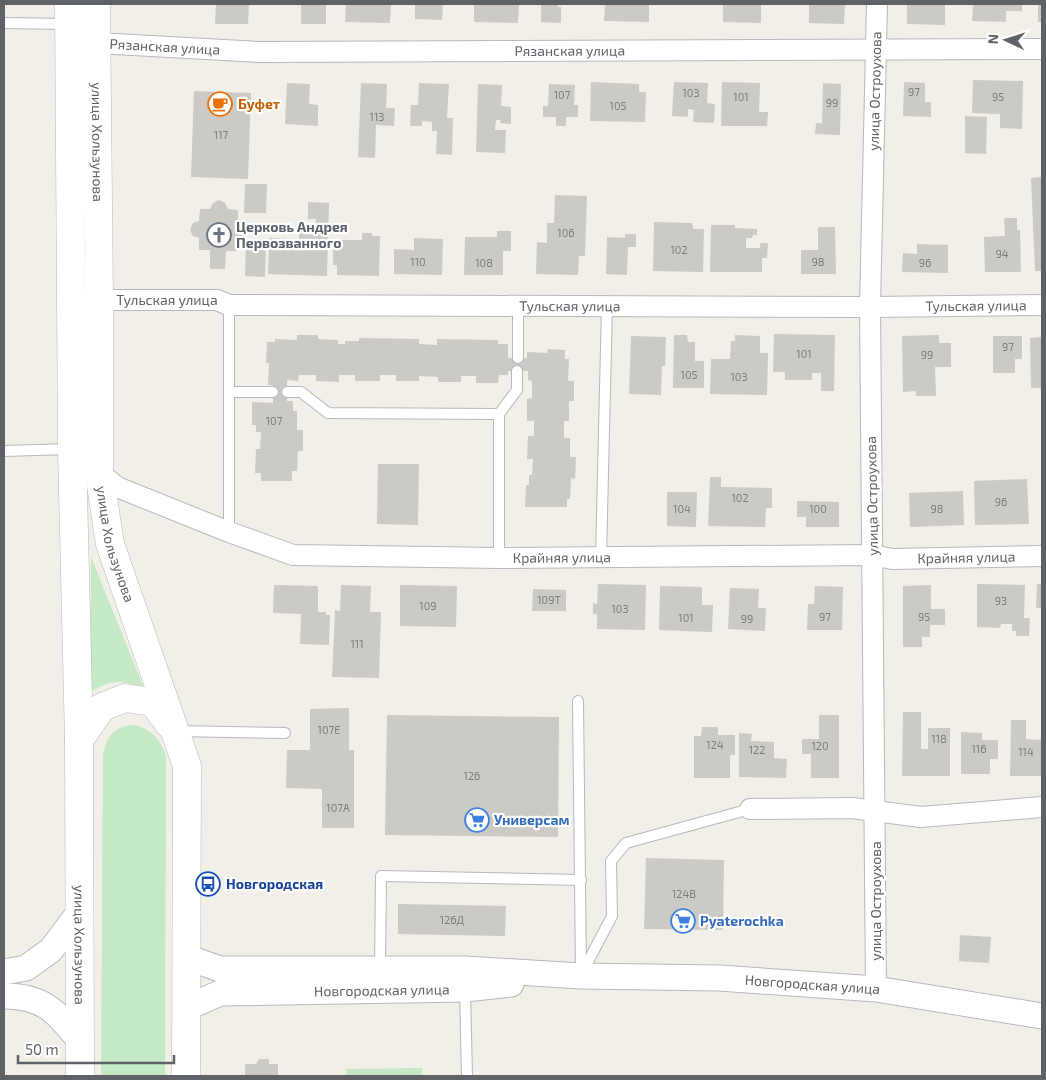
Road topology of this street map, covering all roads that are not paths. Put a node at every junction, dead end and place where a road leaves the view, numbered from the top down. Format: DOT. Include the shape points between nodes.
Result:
graph roads {
  1 [pos="96,4"];
  2 [pos="877,4"];
  3 [pos="69,14"];
  4 [pos="4,23"];
  5 [pos="96,43"];
  6 [pos="1042,49"];
  7 [pos="875,50"];
  8 [pos="99,300"];
  9 [pos="229,305"];
  10 [pos="518,305"];
  11 [pos="607,305"];
  12 [pos="1042,305"];
  13 [pos="870,307"];
  14 [pos="518,358"];
  15 [pos="517,371"];
  16 [pos="229,392"];
  17 [pos="273,392"];
  18 [pos="287,392"];
  19 [pos="499,414"];
  20 [pos="72,449"];
  21 [pos="4,450"];
  22 [pos="99,472"];
  23 [pos="230,532"];
  24 [pos="872,555"];
  25 [pos="1042,556"];
  26 [pos="601,557"];
  27 [pos="499,558"];
  28 [pos="578,701"];
  29 [pos="175,731"];
  30 [pos="285,732"];
  31 [pos="78,740"];
  32 [pos="1042,807"];
  33 [pos="750,808"];
  34 [pos="876,811"];
  35 [pos="581,880"];
  36 [pos="78,914"];
  37 [pos="186,957"];
  38 [pos="380,969"];
  39 [pos="4,972"];
  40 [pos="581,976"];
  41 [pos="465,989"];
  42 [pos="876,989"];
  43 [pos="4,996"];
  44 [pos="186,1008"];
  45 [pos="1042,1016"];
  46 [pos="79,1040"];
  47 [pos="80,1076"];
  48 [pos="186,1076"];
  49 [pos="467,1076"];
  1 -- 5 [label="main road, улица Хользунова"];
  2 -- 7 [label="street, улица Остроухова"];
  3 -- 4 [label="lane"];
  3 -- 20 [label="main road, улица Хользунова"];
  5 -- 7 [label="street, Рязанская улица" via="260,52"];
  5 -- 8 [label="main road, улица Хользунова"];
  6 -- 7 [label="street, Рязанская улица"];
  7 -- 13 [label="street, улица Остроухова"];
  8 -- 9 [label="street, Тульская улица" via="217,300"];
  8 -- 22 [label="main road, улица Хользунова"];
  9 -- 10 [label="street, Тульская улица"];
  9 -- 16 [label="lane"];
  10 -- 11 [label="street, Тульская улица"];
  10 -- 14 [label="lane"];
  11 -- 13 [label="street, Тульская улица"];
  11 -- 26 [label="lane"];
  12 -- 13 [label="street, Тульская улица"];
  13 -- 24 [label="street, улица Остроухова"];
  15 -- 19 [label="lane" via="517,390"];
  16 -- 17 [label="lane"];
  16 -- 23 [label="lane"];
  18 -- 19 [label="lane" via="301,392 328,413"];
  19 -- 27 [label="lane"];
  20 -- 21 [label="lane"];
  20 -- 31 [label="main road, улица Хользунова"];
  22 -- 23 [label="street, Крайняя улица" via="117,487"];
  22 -- 29 [label="main road, улица Хользунова" via="110,544"];
  23 -- 27 [label="street, Крайняя улица" via="293,555"];
  24 -- 25 [label="street, Крайняя улица" via="892,558"];
  24 -- 26 [label="street, Крайняя улица"];
  24 -- 34 [label="street, улица Остроухова"];
  26 -- 27 [label="street, Крайняя улица"];
  28 -- 35 [label="lane"];
  29 -- 30 [label="lane"];
  29 -- 31 [label="main road" via="152,702 125,698 102,707"];
  29 -- 37 [label="main road, улица Хользунова" via="187,766"];
  31 -- 36 [label="main road, улица Хользунова"];
  32 -- 34 [label="street" via="921,817"];
  33 -- 34 [label="street"];
  33 -- 40 [label="lane" via="626,843 611,861 612,916"];
  34 -- 42 [label="street, улица Остроухова"];
  35 -- 38 [label="lane" via="381,876"];
  35 -- 40 [label="lane"];
  36 -- 39 [label="street" via="51,950 26,968"];
  36 -- 46 [label="main road, улица Хользунова"];
  37 -- 38 [label="street, Новгородская улица" via="220,969"];
  37 -- 44 [label="main road, улица Хользунова"];
  38 -- 40 [label="street, Новгородская улица" via="465,969"];
  40 -- 41 [label="street, Новгородская улица"];
  40 -- 42 [label="street, Новгородская улица" via="719,978"];
  41 -- 44 [label="street, Новгородская улица" via="220,993"];
  41 -- 49 [label="lane"];
  42 -- 45 [label="street, Новгородская улица"];
  43 -- 46 [label="street" via="40,1002 62,1018"];
  44 -- 48 [label="main road, улица Хользунова"];
  46 -- 47 [label="main road, улица Хользунова"];
}
